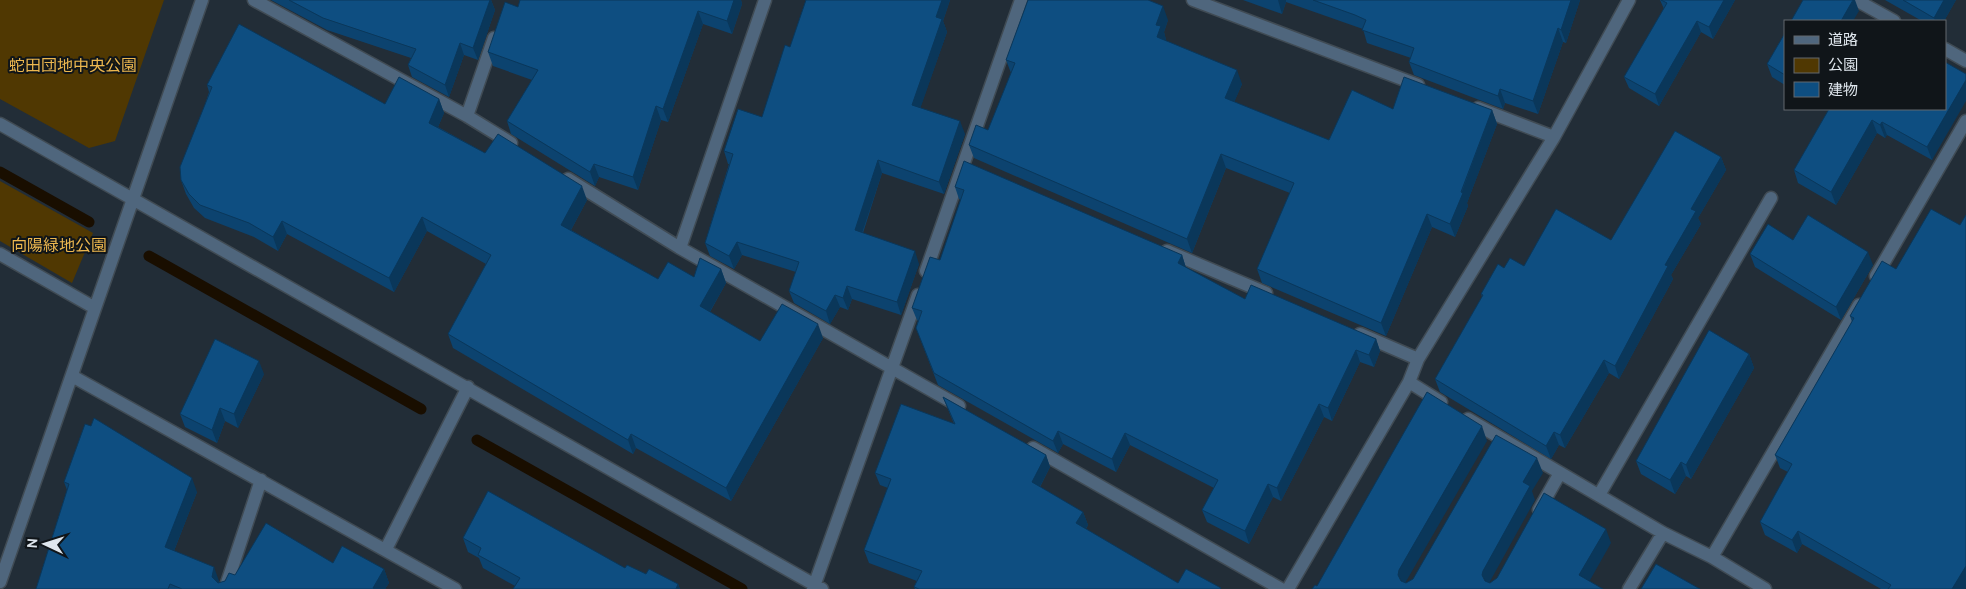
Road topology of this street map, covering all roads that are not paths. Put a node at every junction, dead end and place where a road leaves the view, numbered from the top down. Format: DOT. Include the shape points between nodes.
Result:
graph roads {
  1 [pos="202,0"];
  2 [pos="254,0"];
  3 [pos="765,0"];
  4 [pos="1021,0"];
  5 [pos="1193,0"];
  6 [pos="1629,0"];
  7 [pos="1856,0"];
  8 [pos="1892,20"];
  9 [pos="498,27"];
  10 [pos="1946,51"];
  11 [pos="1966,61"];
  12 [pos="1434,91"];
  13 [pos="1462,102"];
  14 [pos="467,116"];
  15 [pos="1966,121"];
  16 [pos="0,124"];
  17 [pos="1554,137"];
  18 [pos="524,152"];
  19 [pos="557,172"];
  20 [pos="1771,198"];
  21 [pos="133,200"];
  22 [pos="1155,245"];
  23 [pos="680,248"];
  24 [pos="0,254"];
  25 [pos="1282,300"];
  26 [pos="96,308"];
  27 [pos="1345,328"];
  28 [pos="1418,359"];
  29 [pos="892,368"];
  30 [pos="72,376"];
  31 [pos="1409,382"];
  32 [pos="468,387"];
  33 [pos="970,412"];
  34 [pos="1022,442"];
  35 [pos="1560,473"];
  36 [pos="261,480"];
  37 [pos="1600,495"];
  38 [pos="1532,523"];
  39 [pos="1663,532"];
  40 [pos="386,550"];
  41 [pos="1712,557"];
  42 [pos="0,582"];
  43 [pos="817,588"];
  44 [pos="225,589"];
  45 [pos="455,589"];
  46 [pos="1281,589"];
  47 [pos="1288,589"];
  48 [pos="1629,589"];
  49 [pos="1765,589"];
  1 -- 21 [label="street"];
  2 -- 14 [label="street"];
  3 -- 23 [label="street"];
  4 -- 29 [label="street" via="969,165"];
  5 -- 12 [label="street"];
  6 -- 17 [label="street"];
  7 -- 8 [label="street"];
  9 -- 14 [label="street"];
  10 -- 11 [label="street"];
  13 -- 17 [label="street"];
  14 -- 18 [label="street"];
  15 -- 41 [label="street"];
  16 -- 21 [label="street"];
  17 -- 28 [label="street"];
  19 -- 23 [label="street"];
  20 -- 37 [label="street"];
  21 -- 26 [label="street"];
  21 -- 32 [label="street"];
  22 -- 25 [label="street"];
  23 -- 29 [label="street"];
  24 -- 26 [label="street"];
  26 -- 30 [label="street"];
  27 -- 28 [label="street"];
  28 -- 31 [label="street"];
  29 -- 33 [label="street"];
  29 -- 43 [label="street"];
  30 -- 36 [label="street"];
  30 -- 42 [label="street"];
  31 -- 35 [label="street" via="1496,442"];
  31 -- 47 [label="street"];
  32 -- 40 [label="street"];
  32 -- 43 [label="street"];
  34 -- 46 [label="street"];
  35 -- 37 [label="street"];
  35 -- 38 [label="street"];
  36 -- 40 [label="street"];
  36 -- 44 [label="street"];
  37 -- 39 [label="street"];
  39 -- 41 [label="street"];
  39 -- 48 [label="street"];
  40 -- 45 [label="street"];
  41 -- 49 [label="street"];
}
